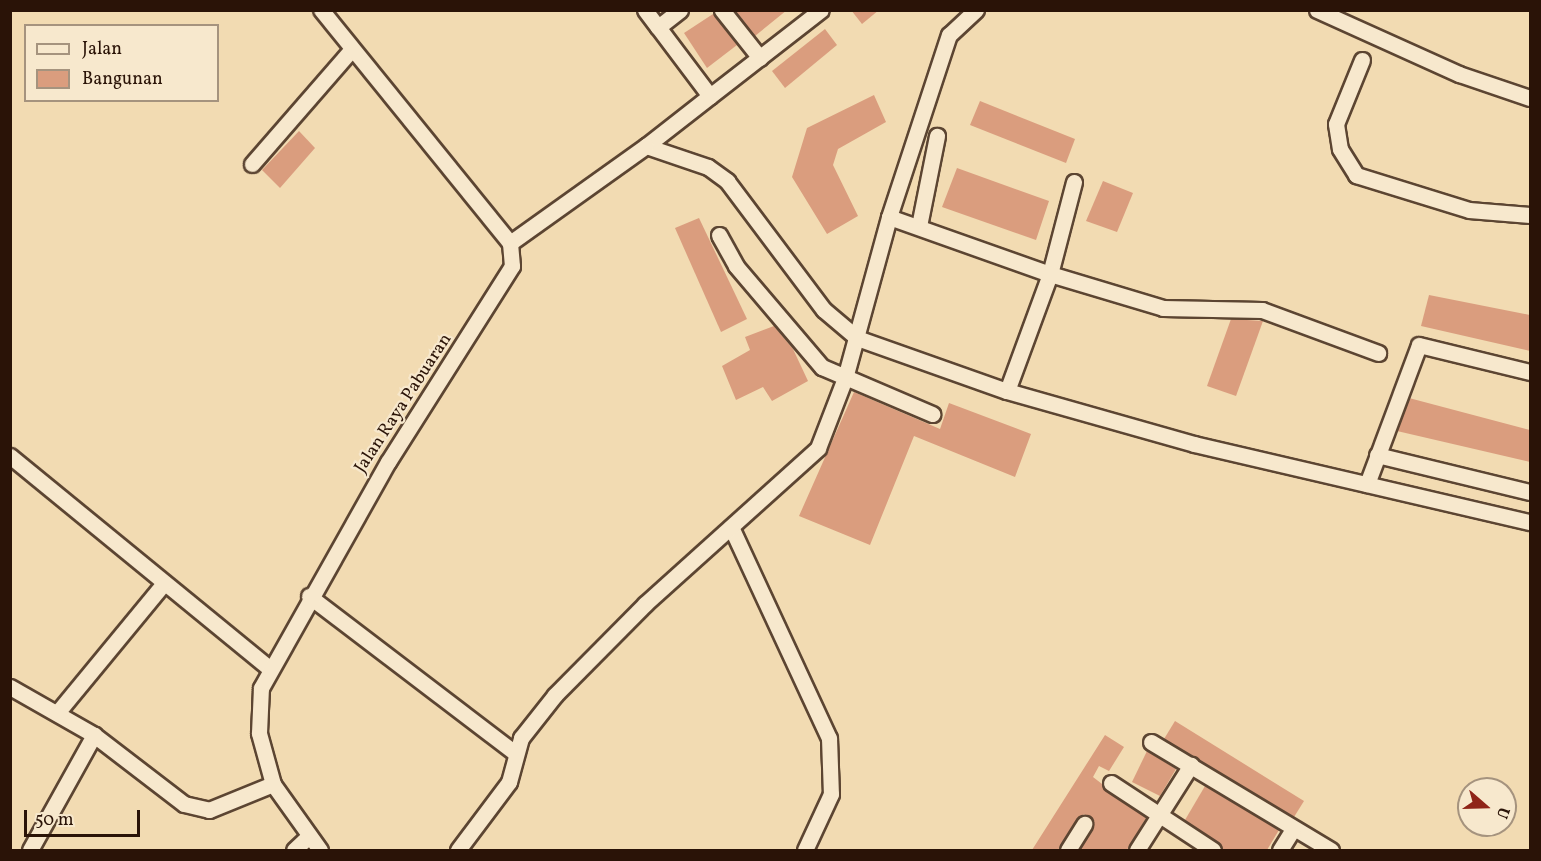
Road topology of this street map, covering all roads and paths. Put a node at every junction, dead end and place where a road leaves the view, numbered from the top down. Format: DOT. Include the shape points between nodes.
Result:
graph roads {
  1 [pos="321,10"];
  2 [pos="645,10"];
  3 [pos="680,10"];
  4 [pos="722,10"];
  5 [pos="821,10"];
  6 [pos="1317,10"];
  7 [pos="965,13"];
  8 [pos="658,27"];
  9 [pos="352,49"];
  10 [pos="760,58"];
  11 [pos="1362,60"];
  12 [pos="710,96"];
  13 [pos="1530,98"];
  14 [pos="938,136"];
  15 [pos="646,146"];
  16 [pos="252,164"];
  17 [pos="1074,182"];
  18 [pos="1530,215"];
  19 [pos="889,217"];
  20 [pos="919,226"];
  21 [pos="719,235"];
  22 [pos="510,243"];
  23 [pos="1050,274"];
  24 [pos="857,338"];
  25 [pos="1378,353"];
  26 [pos="1530,372"];
  27 [pos="845,378"];
  28 [pos="1007,391"];
  29 [pos="932,414"];
  30 [pos="1377,455"];
  31 [pos="10,456"];
  32 [pos="1367,484"];
  33 [pos="1530,492"];
  34 [pos="1530,522"];
  35 [pos="731,527"];
  36 [pos="164,583"];
  37 [pos="309,597"];
  38 [pos="268,667"];
  39 [pos="10,687"];
  40 [pos="57,713"];
  41 [pos="94,735"];
  42 [pos="1151,742"];
  43 [pos="514,752"];
  44 [pos="1191,765"];
  45 [pos="1111,783"];
  46 [pos="273,784"];
  47 [pos="1160,815"];
  48 [pos="1084,824"];
  49 [pos="1293,829"];
  50 [pos="308,837"];
  51 [pos="30,850"];
  52 [pos="294,850"];
  53 [pos="320,850"];
  54 [pos="458,850"];
  55 [pos="805,850"];
  56 [pos="1068,850"];
  57 [pos="1137,850"];
  58 [pos="1211,850"];
  59 [pos="1280,850"];
  60 [pos="1331,850"];
  1 -- 9 [label="street"];
  2 -- 8 [label="street"];
  3 -- 8 [label="street"];
  4 -- 10 [label="street"];
  5 -- 10 [label="street"];
  6 -- 13 [label="street" via="1459,74"];
  7 -- 19 [label="street" via="949,35"];
  8 -- 12 [label="street"];
  9 -- 16 [label="street"];
  9 -- 22 [label="street"];
  10 -- 12 [label="street"];
  11 -- 18 [label="street" via="1336,124 1340,149 1356,175 1469,210"];
  12 -- 15 [label="street"];
  14 -- 20 [label="street"];
  15 -- 22 [label="street"];
  15 -- 24 [label="street" via="708,166 728,181 824,310"];
  17 -- 23 [label="street"];
  19 -- 20 [label="street"];
  19 -- 24 [label="street"];
  20 -- 23 [label="street"];
  21 -- 27 [label="street" via="736,266 822,367"];
  22 -- 37 [label="street, Jalan Raya Pabuaran" via="509,279 388,462"];
  23 -- 25 [label="street" via="1163,308 1262,310"];
  23 -- 28 [label="street"];
  24 -- 27 [label="street"];
  24 -- 28 [label="street"];
  26 -- 30 [label="street" via="1419,345"];
  27 -- 29 [label="street"];
  27 -- 35 [label="street" via="818,448"];
  28 -- 32 [label="street" via="1194,444"];
  30 -- 32 [label="street"];
  30 -- 33 [label="street"];
  31 -- 36 [label="street"];
  32 -- 34 [label="street"];
  35 -- 43 [label="street" via="555,695"];
  35 -- 55 [label="street" via="829,738 831,794"];
  36 -- 38 [label="street"];
  36 -- 40 [label="street"];
  37 -- 38 [label="street, Jalan Raya Pabuaran"];
  37 -- 43 [label="street"];
  38 -- 46 [label="street, Jalan Raya Pabuaran" via="258,716"];
  39 -- 40 [label="street"];
  40 -- 41 [label="street"];
  41 -- 46 [label="street" via="184,804 202,809"];
  41 -- 51 [label="street"];
  42 -- 44 [label="street"];
  43 -- 54 [label="street" via="509,782"];
  44 -- 47 [label="street"];
  44 -- 49 [label="street"];
  45 -- 47 [label="street"];
  46 -- 50 [label="street, Jalan Raya Pabuaran"];
  47 -- 57 [label="street"];
  47 -- 58 [label="street"];
  48 -- 56 [label="street"];
  49 -- 59 [label="street"];
  49 -- 60 [label="street"];
  50 -- 52 [label="street"];
  50 -- 53 [label="street, Jalan Raya Pabuaran"];
}
